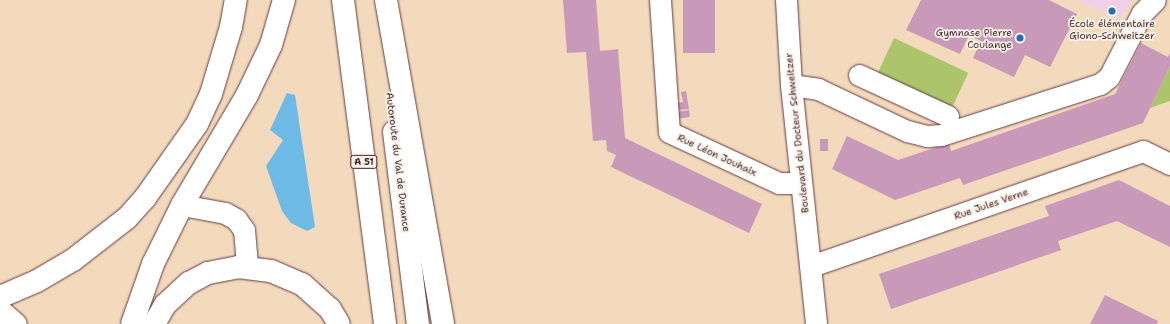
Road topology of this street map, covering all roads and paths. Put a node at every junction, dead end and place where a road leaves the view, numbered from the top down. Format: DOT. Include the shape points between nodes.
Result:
graph roads {
  1 [pos="236,0"];
  2 [pos="284,0"];
  3 [pos="343,0"];
  4 [pos="378,0"];
  5 [pos="386,0"];
  6 [pos="660,0"];
  7 [pos="786,0"];
  8 [pos="1155,0"];
  9 [pos="791,85"];
  10 [pos="850,106"];
  11 [pos="948,116"];
  12 [pos="1170,164"];
  13 [pos="801,183"];
  14 [pos="182,205"];
  15 [pos="811,266"];
  16 [pos="247,267"];
  17 [pos="0,297"];
  18 [pos="0,310"];
  19 [pos="16,324"];
  20 [pos="132,324"];
  21 [pos="154,324"];
  22 [pos="339,324"];
  23 [pos="385,324"];
  24 [pos="418,324"];
  25 [pos="443,324"];
  26 [pos="816,324"];
  1 -- 17 [label="highway" via="222,62 211,94 197,124 145,198 109,233 67,263 37,281"];
  2 -- 14 [label="highway" via="271,45 247,95"];
  3 -- 23 [label="highway, A 51"];
  4 -- 24 [label="highway, Autoroute du Val de Durance"];
  5 -- 25 [label="highway"];
  6 -- 13 [label="street, Rue Léon Jouhaix" via="669,132 779,183"];
  7 -- 9 [label="street, Boulevard du Docteur Schweitzer"];
  8 -- 10 [label="street" via="1142,13 1109,77 1100,84 941,135 927,136 907,131"];
  9 -- 10 [label="street" via="818,90"];
  9 -- 13 [label="street, Boulevard du Docteur Schweitzer"];
  10 -- 11 [label="street" via="863,76"];
  12 -- 15 [label="street, Rue Jules Verne" via="1143,151"];
  13 -- 15 [label="street, Boulevard du Docteur Schweitzer"];
  14 -- 16 [label="street" via="225,213 236,219 244,230"];
  14 -- 20 [label="highway" via="154,264"];
  15 -- 26 [label="street, Boulevard du Docteur Schweitzer"];
  16 -- 21 [label="highway" via="222,269 189,283 165,305"];
  16 -- 22 [label="highway" via="283,274 302,284 330,309"];
  18 -- 19 [label="street"];
}
